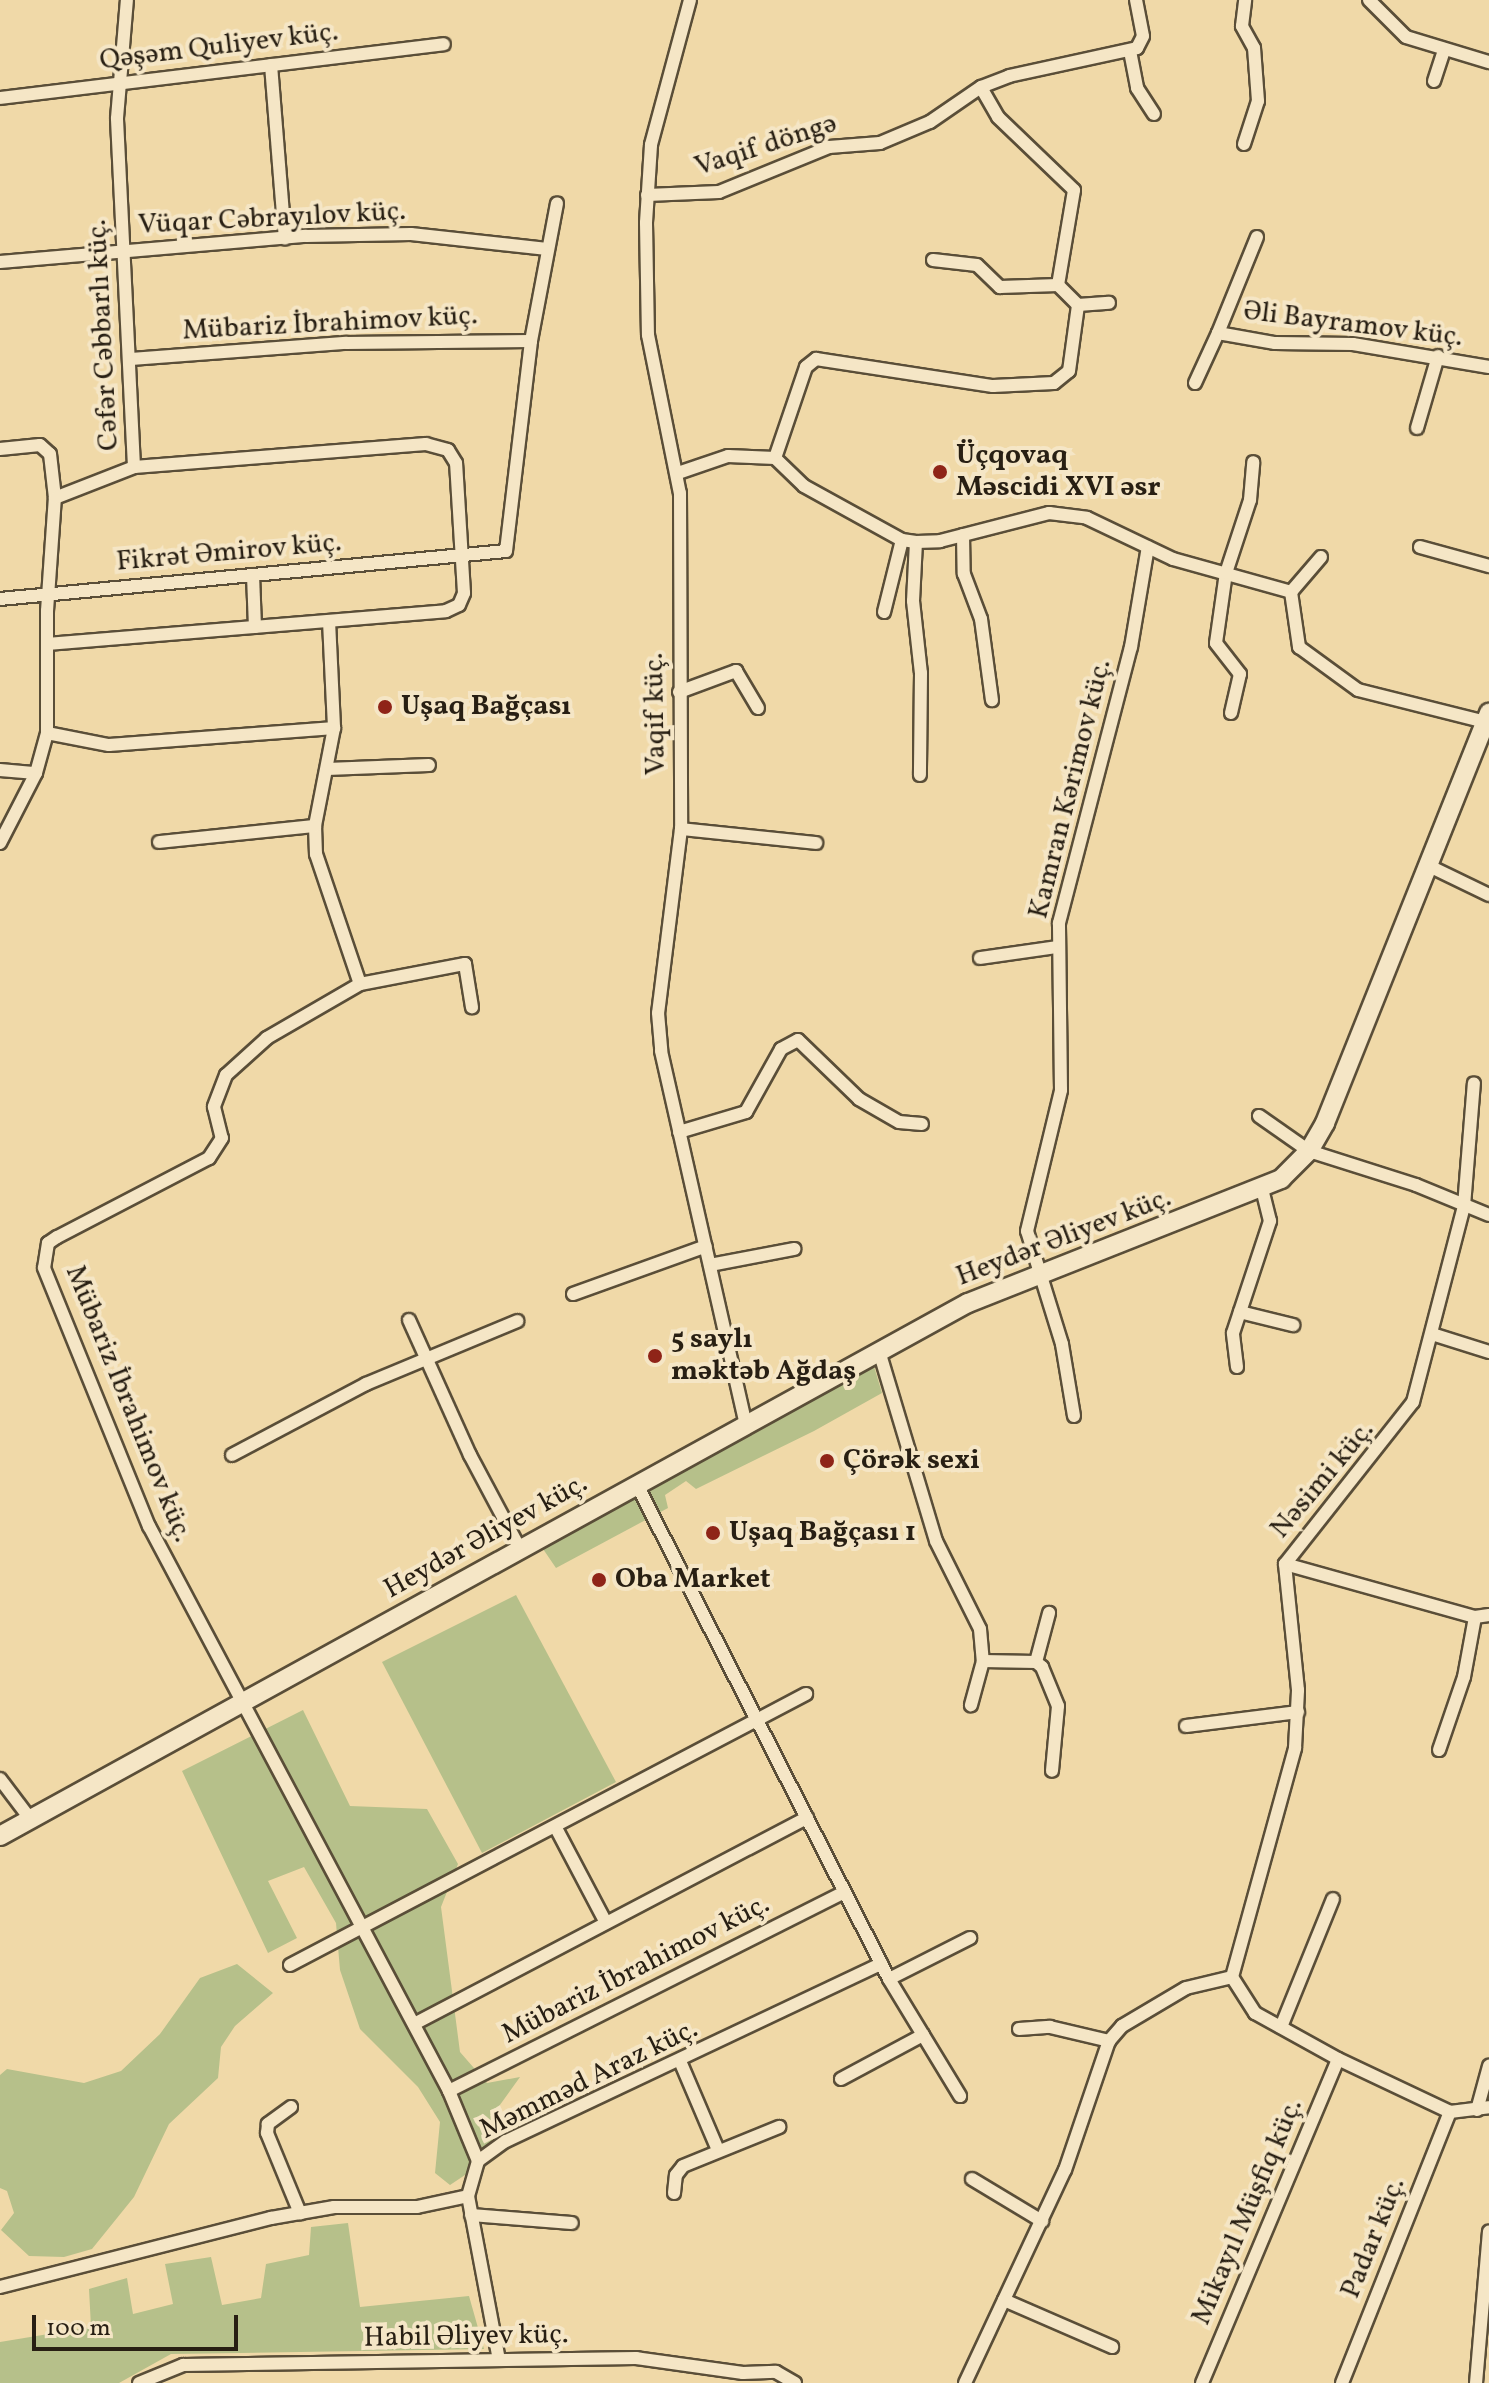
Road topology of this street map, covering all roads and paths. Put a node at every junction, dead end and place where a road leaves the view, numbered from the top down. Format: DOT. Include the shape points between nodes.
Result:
graph roads {
  1 [pos="127,0"];
  2 [pos="690,0"];
  3 [pos="1136,0"];
  4 [pos="1245,0"];
  5 [pos="1369,0"];
  6 [pos="444,44"];
  7 [pos="1130,51"];
  8 [pos="1444,51"];
  9 [pos="1489,62"];
  10 [pos="271,65"];
  11 [pos="1434,81"];
  12 [pos="117,84"];
  13 [pos="981,87"];
  14 [pos="0,98"];
  15 [pos="1154,114"];
  16 [pos="1244,144"];
  17 [pos="647,195"];
  18 [pos="557,203"];
  19 [pos="1257,237"];
  20 [pos="285,238"];
  21 [pos="547,249"];
  22 [pos="123,250"];
  23 [pos="933,260"];
  24 [pos="0,262"];
  25 [pos="1058,285"];
  26 [pos="1109,303"];
  27 [pos="1078,305"];
  28 [pos="1218,333"];
  29 [pos="531,341"];
  30 [pos="1438,356"];
  31 [pos="131,359"];
  32 [pos="1489,367"];
  33 [pos="1195,383"];
  34 [pos="1417,428"];
  35 [pos="0,449"];
  36 [pos="775,458"];
  37 [pos="1253,462"];
  38 [pos="134,467"];
  39 [pos="678,473"];
  40 [pos="55,498"];
  41 [pos="963,535"];
  42 [pos="902,540"];
  43 [pos="916,542"];
  44 [pos="1148,547"];
  45 [pos="1420,547"];
  46 [pos="462,556"];
  47 [pos="1321,557"];
  48 [pos="1489,566"];
  49 [pos="1226,573"];
  50 [pos="253,575"];
  51 [pos="1291,592"];
  52 [pos="48,594"];
  53 [pos="0,599"];
  54 [pos="884,612"];
  55 [pos="329,621"];
  56 [pos="255,627"];
  57 [pos="47,644"];
  58 [pos="679,692"];
  59 [pos="992,700"];
  60 [pos="758,708"];
  61 [pos="1231,713"];
  62 [pos="1487,718"];
  63 [pos="334,728"];
  64 [pos="47,733"];
  65 [pos="429,765"];
  66 [pos="327,769"];
  67 [pos="0,770"];
  68 [pos="36,773"];
  69 [pos="920,775"];
  70 [pos="315,826"];
  71 [pos="681,829"];
  72 [pos="159,842"];
  73 [pos="0,843"];
  74 [pos="816,843"];
  75 [pos="1427,865"];
  76 [pos="1489,895"];
  77 [pos="1057,947"];
  78 [pos="980,958"];
  79 [pos="360,984"];
  80 [pos="472,1007"];
  81 [pos="1474,1083"];
  82 [pos="1259,1116"];
  83 [pos="922,1124"];
  84 [pos="679,1132"];
  85 [pos="1309,1151"];
  86 [pos="1262,1190"];
  87 [pos="1464,1206"];
  88 [pos="1489,1215"];
  89 [pos="706,1246"];
  90 [pos="794,1249"];
  91 [pos="710,1265"];
  92 [pos="1038,1273"];
  93 [pos="573,1294"];
  94 [pos="1240,1312"];
  95 [pos="409,1320"];
  96 [pos="517,1321"];
  97 [pos="1293,1325"];
  98 [pos="1432,1334"];
  99 [pos="879,1351"];
  100 [pos="1489,1352"];
  101 [pos="424,1358"];
  102 [pos="1237,1367"];
  103 [pos="1074,1416"];
  104 [pos="746,1425"];
  105 [pos="232,1455"];
  106 [pos="637,1485"];
  107 [pos="520,1549"];
  108 [pos="1285,1564"];
  109 [pos="1049,1613"];
  110 [pos="1489,1615"];
  111 [pos="1475,1617"];
  112 [pos="983,1661"];
  113 [pos="1036,1662"];
  114 [pos="806,1694"];
  115 [pos="246,1701"];
  116 [pos="971,1705"];
  117 [pos="1298,1712"];
  118 [pos="757,1720"];
  119 [pos="1186,1726"];
  120 [pos="1439,1750"];
  121 [pos="1052,1771"];
  122 [pos="0,1779"];
  123 [pos="807,1818"];
  124 [pos="31,1820"];
  125 [pos="556,1828"];
  126 [pos="0,1836"];
  127 [pos="844,1892"];
  128 [pos="1333,1899"];
  129 [pos="606,1923"];
  130 [pos="363,1927"];
  131 [pos="970,1938"];
  132 [pos="881,1964"];
  133 [pos="290,1965"];
  134 [pos="1232,1977"];
  135 [pos="889,1979"];
  136 [pos="414,2024"];
  137 [pos="1281,2027"];
  138 [pos="1019,2029"];
  139 [pos="923,2035"];
  140 [pos="1109,2041"];
  141 [pos="1338,2059"];
  142 [pos="680,2061"];
  143 [pos="1489,2066"];
  144 [pos="841,2079"];
  145 [pos="449,2091"];
  146 [pos="960,2096"];
  147 [pos="291,2107"];
  148 [pos="1483,2109"];
  149 [pos="1450,2112"];
  150 [pos="779,2127"];
  151 [pos="718,2150"];
  152 [pos="478,2161"];
  153 [pos="972,2179"];
  154 [pos="674,2193"];
  155 [pos="468,2196"];
  156 [pos="300,2213"];
  157 [pos="471,2215"];
  158 [pos="1042,2221"];
  159 [pos="572,2223"];
  160 [pos="1489,2232"];
  161 [pos="0,2287"];
  162 [pos="1004,2300"];
  163 [pos="1112,2347"];
  164 [pos="499,2360"];
  165 [pos="795,2381"];
  166 [pos="139,2383"];
  167 [pos="965,2383"];
  168 [pos="1202,2383"];
  169 [pos="1342,2383"];
  170 [pos="1476,2383"];
  1 -- 12 [label="street, Cəfər Cəbbarlı küç."];
  2 -- 17 [label="street, Vaqif küç." via="659,109"];
  3 -- 7 [label="street" via="1143,36"];
  4 -- 16 [label="street" via="1242,26 1254,48 1258,101"];
  5 -- 8 [label="street" via="1406,37"];
  6 -- 10 [label="street, Qəşəm Quliyev küç."];
  7 -- 13 [label="street, Vaqif döngə" via="1009,76"];
  7 -- 15 [label="street" via="1137,88"];
  8 -- 9 [label="street"];
  8 -- 11 [label="street"];
  10 -- 12 [label="street, Qəşəm Quliyev küç."];
  10 -- 20 [label="street"];
  12 -- 14 [label="street, Qəşəm Quliyev küç."];
  12 -- 22 [label="street, Cəfər Cəbbarlı küç."];
  13 -- 17 [label="street, Vaqif döngə" via="930,122 880,143 829,147 719,192"];
  13 -- 25 [label="street" via="998,117 1074,190"];
  17 -- 39 [label="street, Vaqif küç." via="648,335"];
  18 -- 21 [label="street"];
  19 -- 28 [label="street, Əli Bayramov küç."];
  20 -- 21 [label="street, Vüqar Cəbrayılov küç." via="411,234"];
  20 -- 22 [label="street, Vüqar Cəbrayılov küç."];
  21 -- 29 [label="street"];
  22 -- 24 [label="street, Vüqar Cəbrayılov küç."];
  22 -- 31 [label="street, Cəfər Cəbbarlı küç."];
  23 -- 25 [label="street" via="977,265 1000,287"];
  25 -- 27 [label="street"];
  26 -- 27 [label="street"];
  27 -- 36 [label="street" via="1069,371 1054,383 963,384 809,361"];
  28 -- 30 [label="street, Əli Bayramov küç." via="1275,343 1353,344"];
  28 -- 33 [label="street"];
  29 -- 31 [label="street, Mübariz İbrahimov küç." via="346,343"];
  29 -- 46 [label="street, Fikrət Əmirov küç." via="510,539 498,555"];
  30 -- 32 [label="street, Əli Bayramov küç."];
  30 -- 34 [label="street"];
  31 -- 38 [label="street, Cəfər Cəbbarlı küç."];
  35 -- 40 [label="street" via="40,445 50,454"];
  36 -- 39 [label="street" via="728,456"];
  36 -- 42 [label="street" via="804,486"];
  37 -- 49 [label="street" via="1250,500"];
  38 -- 40 [label="street, Cəfər Cəbbarlı küç."];
  38 -- 46 [label="street" via="437,447 448,450 456,463"];
  39 -- 58 [label="street, Vaqif küç."];
  40 -- 52 [label="street"];
  41 -- 43 [label="street"];
  41 -- 44 [label="street" via="1062,514 1087,518"];
  41 -- 59 [label="street" via="964,574 981,619"];
  42 -- 43 [label="street"];
  42 -- 54 [label="street"];
  43 -- 69 [label="street" via="913,601 921,673"];
  44 -- 49 [label="street"];
  44 -- 77 [label="street, Kamran Kərimov küç." via="1131,647"];
  45 -- 48 [label="street"];
  46 -- 50 [label="street, Fikrət Əmirov küç."];
  46 -- 55 [label="street" via="464,593 459,605 446,611"];
  47 -- 51 [label="street"];
  49 -- 51 [label="street"];
  49 -- 61 [label="street" via="1216,643 1240,674"];
  50 -- 52 [label="street, Fikrət Əmirov küç."];
  50 -- 56 [label="street"];
  51 -- 62 [label="street" via="1299,647 1358,690"];
  52 -- 53 [label="street, Fikrət Əmirov küç."];
  52 -- 57 [label="street"];
  55 -- 56 [label="street"];
  55 -- 63 [label="street"];
  56 -- 57 [label="street"];
  57 -- 64 [label="street"];
  58 -- 60 [label="street" via="736,671"];
  58 -- 71 [label="street, Vaqif küç."];
  62 -- 75 [label="main road, Heydər Əliyev küç."];
  63 -- 64 [label="street" via="109,745"];
  63 -- 66 [label="street"];
  64 -- 68 [label="street"];
  65 -- 66 [label="street"];
  66 -- 70 [label="street"];
  67 -- 68 [label="street"];
  68 -- 73 [label="street"];
  70 -- 72 [label="street"];
  70 -- 79 [label="street" via="325,889"];
  71 -- 74 [label="street"];
  71 -- 84 [label="street, Vaqif küç." via="658,990 661,1051"];
  75 -- 76 [label="street"];
  75 -- 85 [label="main road, Heydər Əliyev küç." via="1325,1123"];
  77 -- 78 [label="street"];
  77 -- 92 [label="street, Kamran Kərimov küç." via="1064,1049 1057,1117 1041,1158 1029,1220"];
  79 -- 80 [label="street" via="465,964"];
  79 -- 115 [label="street, Mübariz İbrahimov küç." via="267,1038 226,1075 214,1107 222,1138 209,1158 57,1237 44,1254 44,1268 149,1526 194,1617"];
  81 -- 87 [label="street, Nəsimi küç."];
  82 -- 85 [label="street"];
  83 -- 84 [label="street" via="899,1122 859,1099 798,1040 781,1049 746,1112"];
  84 -- 89 [label="street, Vaqif küç."];
  85 -- 86 [label="main road, Heydər Əliyev küç."];
  85 -- 87 [label="street"];
  86 -- 92 [label="main road, Heydər Əliyev küç."];
  86 -- 94 [label="street" via="1269,1209 1267,1236"];
  87 -- 88 [label="street"];
  87 -- 98 [label="street, Nəsimi küç."];
  89 -- 91 [label="street, Vaqif küç."];
  89 -- 93 [label="street"];
  90 -- 91 [label="street"];
  91 -- 104 [label="street, Vaqif küç."];
  92 -- 99 [label="main road, Heydər Əliyev küç."];
  92 -- 103 [label="street, Kamran Kərimov küç." via="1062,1344"];
  94 -- 97 [label="street"];
  94 -- 102 [label="street" via="1232,1345"];
  95 -- 101 [label="street"];
  96 -- 101 [label="street"];
  98 -- 100 [label="street"];
  98 -- 108 [label="street, Nəsimi küç." via="1413,1402 1401,1423"];
  99 -- 104 [label="main road, Heydər Əliyev küç."];
  99 -- 112 [label="street" via="936,1541 980,1629"];
  101 -- 105 [label="street"];
  101 -- 107 [label="street"];
  104 -- 106 [label="main road, Heydər Əliyev küç."];
  106 -- 107 [label="main road, Heydər Əliyev küç."];
  106 -- 118 [label="street"];
  107 -- 115 [label="main road, Heydər Əliyev küç."];
  108 -- 111 [label="street"];
  108 -- 117 [label="street, Nəsimi küç."];
  109 -- 113 [label="street"];
  110 -- 111 [label="street"];
  111 -- 120 [label="street" via="1464,1677"];
  112 -- 113 [label="street"];
  112 -- 116 [label="street"];
  113 -- 121 [label="street" via="1058,1706"];
  114 -- 118 [label="street"];
  115 -- 124 [label="main road, Heydər Əliyev küç."];
  115 -- 130 [label="street"];
  117 -- 119 [label="street"];
  117 -- 134 [label="street, Nəsimi küç." via="1295,1748"];
  118 -- 123 [label="street"];
  118 -- 125 [label="street"];
  122 -- 124 [label="street"];
  123 -- 127 [label="street"];
  123 -- 129 [label="street"];
  124 -- 126 [label="main road, Heydər Əliyev küç."];
  125 -- 129 [label="street"];
  125 -- 130 [label="street"];
  127 -- 132 [label="street"];
  127 -- 145 [label="street, Mübariz İbrahimov küç."];
  128 -- 137 [label="street"];
  129 -- 136 [label="street"];
  130 -- 133 [label="street"];
  130 -- 136 [label="street"];
  131 -- 135 [label="street"];
  132 -- 135 [label="street"];
  132 -- 142 [label="street, Məmməd Araz küç."];
  134 -- 137 [label="street" via="1243,2001"];
  134 -- 140 [label="street" via="1186,1988 1122,2026"];
  135 -- 139 [label="street"];
  136 -- 145 [label="street"];
  137 -- 141 [label="street"];
  138 -- 140 [label="street" via="1050,2027"];
  139 -- 144 [label="street"];
  139 -- 146 [label="street"];
  140 -- 158 [label="street"];
  141 -- 149 [label="street"];
  141 -- 168 [label="street, Mikayıl Müşfiq küç."];
  142 -- 151 [label="street"];
  142 -- 152 [label="street, Məmməd Araz küç." via="506,2141"];
  143 -- 148 [label="street"];
  145 -- 152 [label="street"];
  147 -- 156 [label="street" via="268,2124 267,2133"];
  148 -- 149 [label="street"];
  149 -- 169 [label="street, Padar küç."];
  150 -- 151 [label="street"];
  151 -- 154 [label="street" via="683,2166"];
  152 -- 155 [label="street, Məmməd Araz küç."];
  153 -- 158 [label="street"];
  155 -- 156 [label="street" via="417,2207 334,2207"];
  155 -- 157 [label="street"];
  156 -- 161 [label="street"];
  157 -- 159 [label="street"];
  157 -- 164 [label="street"];
  158 -- 162 [label="street"];
  160 -- 170 [label="street"];
  162 -- 163 [label="street"];
  162 -- 167 [label="street"];
  164 -- 165 [label="street, Habil Əliyev küç." via="636,2358"];
  164 -- 166 [label="street, Habil Əliyev küç." via="183,2365"];
}
